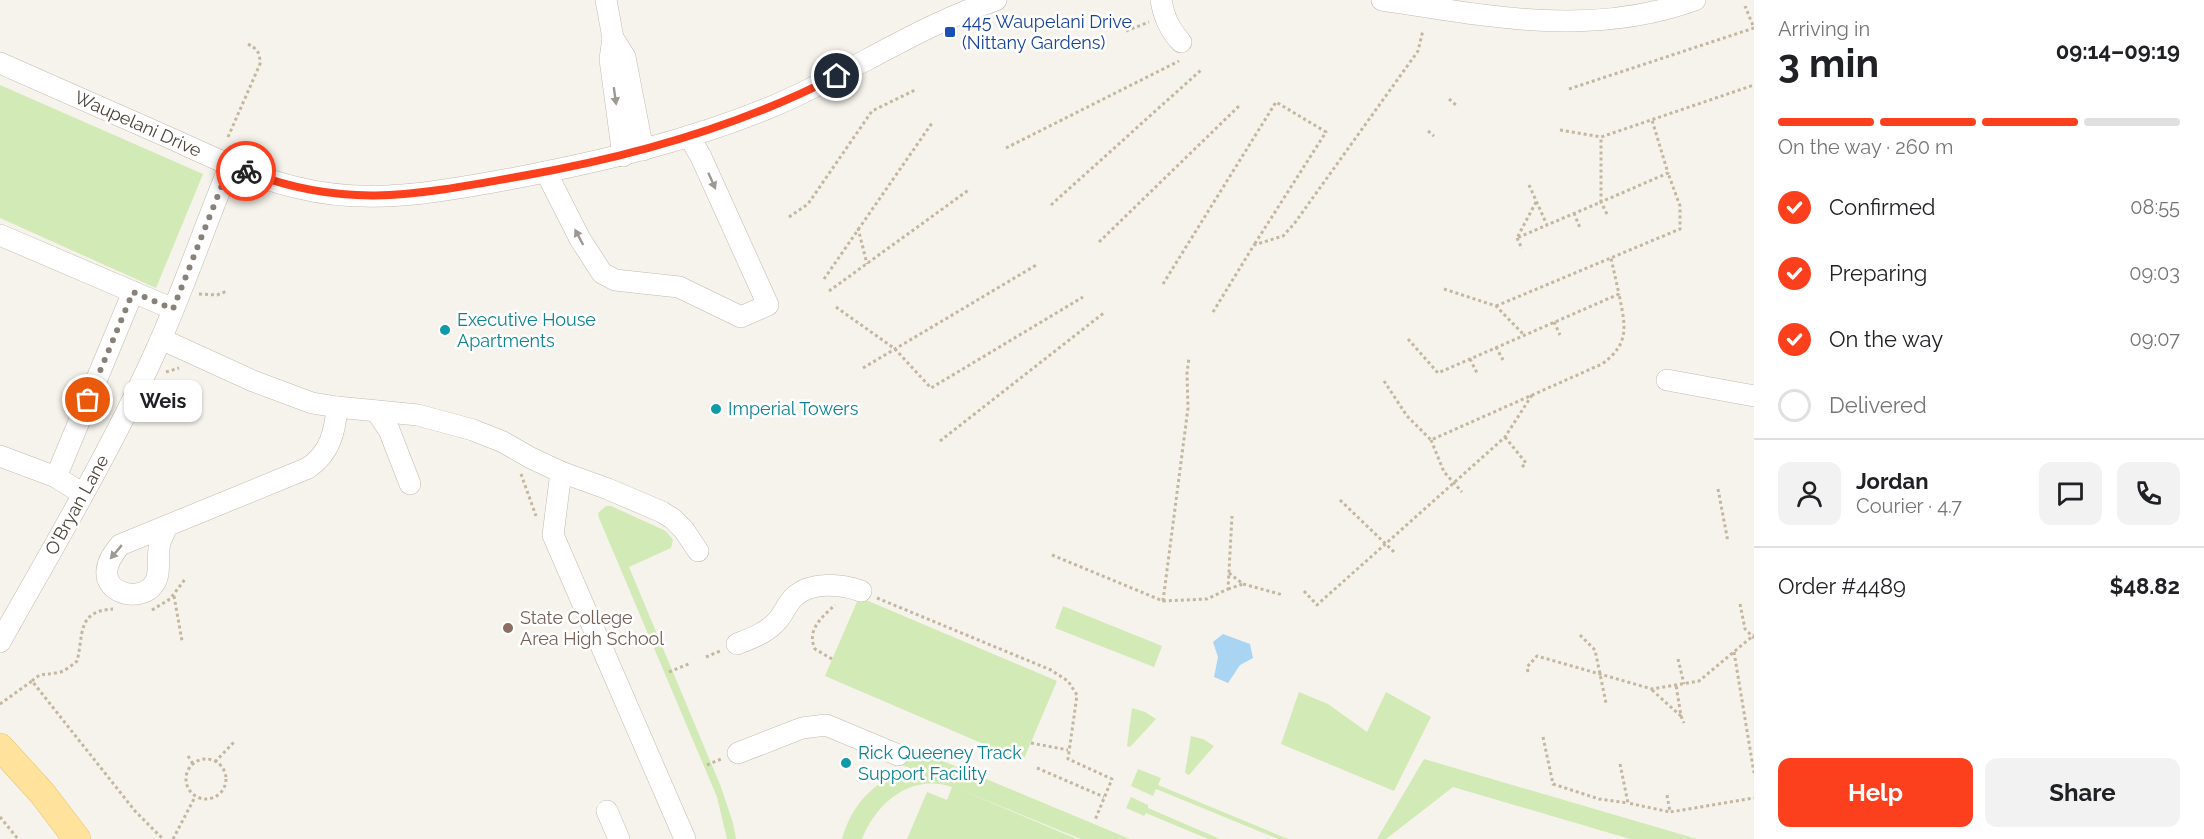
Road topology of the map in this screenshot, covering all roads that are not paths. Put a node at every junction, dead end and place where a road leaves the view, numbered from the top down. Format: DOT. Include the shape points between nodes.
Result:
graph roads {
  1 [pos="606,0"];
  2 [pos="996,0"];
  3 [pos="1382,0"];
  4 [pos="1695,0"];
  5 [pos="1162,8"];
  6 [pos="1184,49"];
  7 [pos="0,63"];
  8 [pos="689,136"];
  9 [pos="633,153"];
  10 [pos="230,165"];
  11 [pos="546,172"];
  12 [pos="0,235"];
  13 [pos="133,292"];
  14 [pos="173,309"];
  15 [pos="161,339"];
  16 [pos="1667,380"];
  17 [pos="1754,396"];
  18 [pos="337,408"];
  19 [pos="376,411"];
  20 [pos="0,456"];
  21 [pos="561,472"];
  22 [pos="56,477"];
  23 [pos="410,484"];
  24 [pos="83,494"];
  25 [pos="167,526"];
  26 [pos="698,551"];
  27 [pos="855,590"];
  28 [pos="0,642"];
  29 [pos="730,647"];
  30 [pos="0,747"];
  31 [pos="733,755"];
  32 [pos="898,755"];
  33 [pos="607,811"];
  34 [pos="77,839"];
  35 [pos="619,839"];
  36 [pos="685,839"];
  1 -- 9 [label="street" via="613,38 610,59"];
  2 -- 8 [label="street, Waupelani Drive" via="954,15 779,103"];
  3 -- 4 [label="street" via="1514,19 1566,22 1631,17"];
  5 -- 6 [label="street" via="1170,30"];
  7 -- 10 [label="street, Waupelani Drive"];
  8 -- 9 [label="street, Waupelani Drive"];
  8 -- 11 [label="street, one-way" via="768,305 741,318 679,287 615,280 602,273"];
  9 -- 11 [label="street, Waupelani Drive"];
  10 -- 11 [label="street, Waupelani Drive" via="302,189 362,196 425,193"];
  10 -- 14 [label="street, O'Bryan Lane"];
  12 -- 13 [label="street"];
  13 -- 14 [label="street"];
  13 -- 22 [label="street"];
  14 -- 15 [label="street, O'Bryan Lane"];
  15 -- 18 [label="street" via="262,384"];
  15 -- 24 [label="street, O'Bryan Lane"];
  16 -- 17 [label="street"];
  18 -- 19 [label="street"];
  18 -- 25 [label="street" via="330,444 318,462"];
  19 -- 21 [label="street" via="418,415 473,430"];
  19 -- 23 [label="street" via="389,430"];
  20 -- 22 [label="street"];
  21 -- 26 [label="street" via="662,512 674,519"];
  21 -- 36 [label="street" via="553,535"];
  22 -- 24 [label="street"];
  24 -- 28 [label="street, O'Bryan Lane"];
  27 -- 29 [label="street" via="822,585 807,589 793,599 768,629"];
  30 -- 34 [label="main road"];
  31 -- 32 [label="street" via="802,728 826,725"];
  33 -- 35 [label="street"];
}
